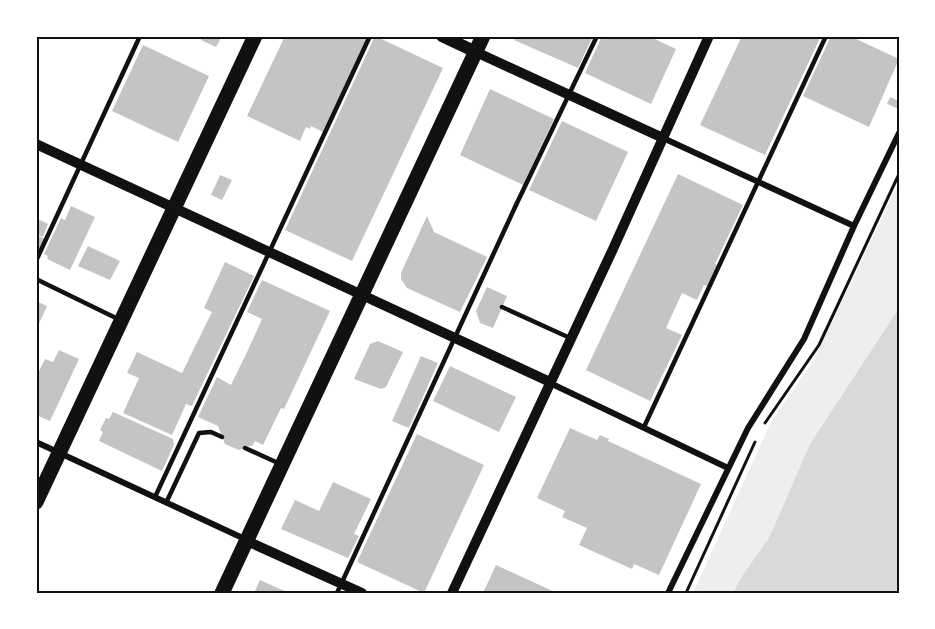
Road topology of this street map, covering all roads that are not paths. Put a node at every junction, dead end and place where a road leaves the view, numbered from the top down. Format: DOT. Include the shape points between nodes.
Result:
graph roads {
  1 [pos="140,36"];
  2 [pos="255,36"];
  3 [pos="370,36"];
  4 [pos="442,36"];
  5 [pos="483,36"];
  6 [pos="597,36"];
  7 [pos="709,36"];
  8 [pos="826,36"];
  9 [pos="476,52"];
  10 [pos="569,94"];
  11 [pos="899,133"];
  12 [pos="663,138"];
  13 [pos="36,144"];
  14 [pos="80,164"];
  15 [pos="758,181"];
  16 [pos="174,207"];
  17 [pos="854,226"];
  18 [pos="270,252"];
  19 [pos="36,261"];
  20 [pos="36,279"];
  21 [pos="362,294"];
  22 [pos="475,295"];
  23 [pos="482,298"];
  24 [pos="502,307"];
  25 [pos="121,321"];
  26 [pos="570,338"];
  27 [pos="454,339"];
  28 [pos="550,382"];
  29 [pos="645,428"];
  30 [pos="222,437"];
  31 [pos="36,442"];
  32 [pos="245,448"];
  33 [pos="59,453"];
  34 [pos="282,465"];
  35 [pos="728,468"];
  36 [pos="155,497"];
  37 [pos="36,502"];
  38 [pos="166,503"];
  39 [pos="247,541"];
  40 [pos="339,588"];
  41 [pos="222,593"];
  42 [pos="362,593"];
  43 [pos="452,593"];
  44 [pos="668,593"];
  1 -- 14 [label="lane"];
  2 -- 16 [label="highway"];
  3 -- 18 [label="lane"];
  4 -- 9 [label="main road"];
  5 -- 9 [label="highway"];
  6 -- 10 [label="lane"];
  7 -- 12 [label="street"];
  8 -- 15 [label="lane"];
  9 -- 10 [label="street"];
  9 -- 21 [label="highway"];
  10 -- 12 [label="street"];
  10 -- 22 [label="lane"];
  11 -- 17 [label="street"];
  12 -- 15 [label="street"];
  12 -- 26 [label="street"];
  13 -- 14 [label="street"];
  14 -- 16 [label="street"];
  14 -- 19 [label="lane"];
  15 -- 17 [label="street"];
  15 -- 29 [label="lane"];
  16 -- 18 [label="street"];
  16 -- 25 [label="highway"];
  17 -- 35 [label="street" via="804,339 761,404"];
  18 -- 21 [label="street"];
  18 -- 36 [label="lane"];
  20 -- 25 [label="lane"];
  21 -- 27 [label="street"];
  21 -- 34 [label="highway"];
  22 -- 23 [label="lane"];
  22 -- 27 [label="lane"];
  24 -- 26 [label="lane"];
  25 -- 33 [label="highway"];
  26 -- 28 [label="street"];
  27 -- 28 [label="street"];
  27 -- 40 [label="lane"];
  28 -- 29 [label="street"];
  28 -- 43 [label="street"];
  29 -- 35 [label="street"];
  30 -- 38 [label="lane" via="211,432 199,434"];
  31 -- 33 [label="street"];
  32 -- 34 [label="lane"];
  33 -- 36 [label="street"];
  33 -- 37 [label="highway"];
  34 -- 39 [label="highway"];
  35 -- 44 [label="street"];
  36 -- 38 [label="street"];
  38 -- 39 [label="street"];
  39 -- 40 [label="street"];
  39 -- 41 [label="highway"];
  40 -- 42 [label="street"];
}
